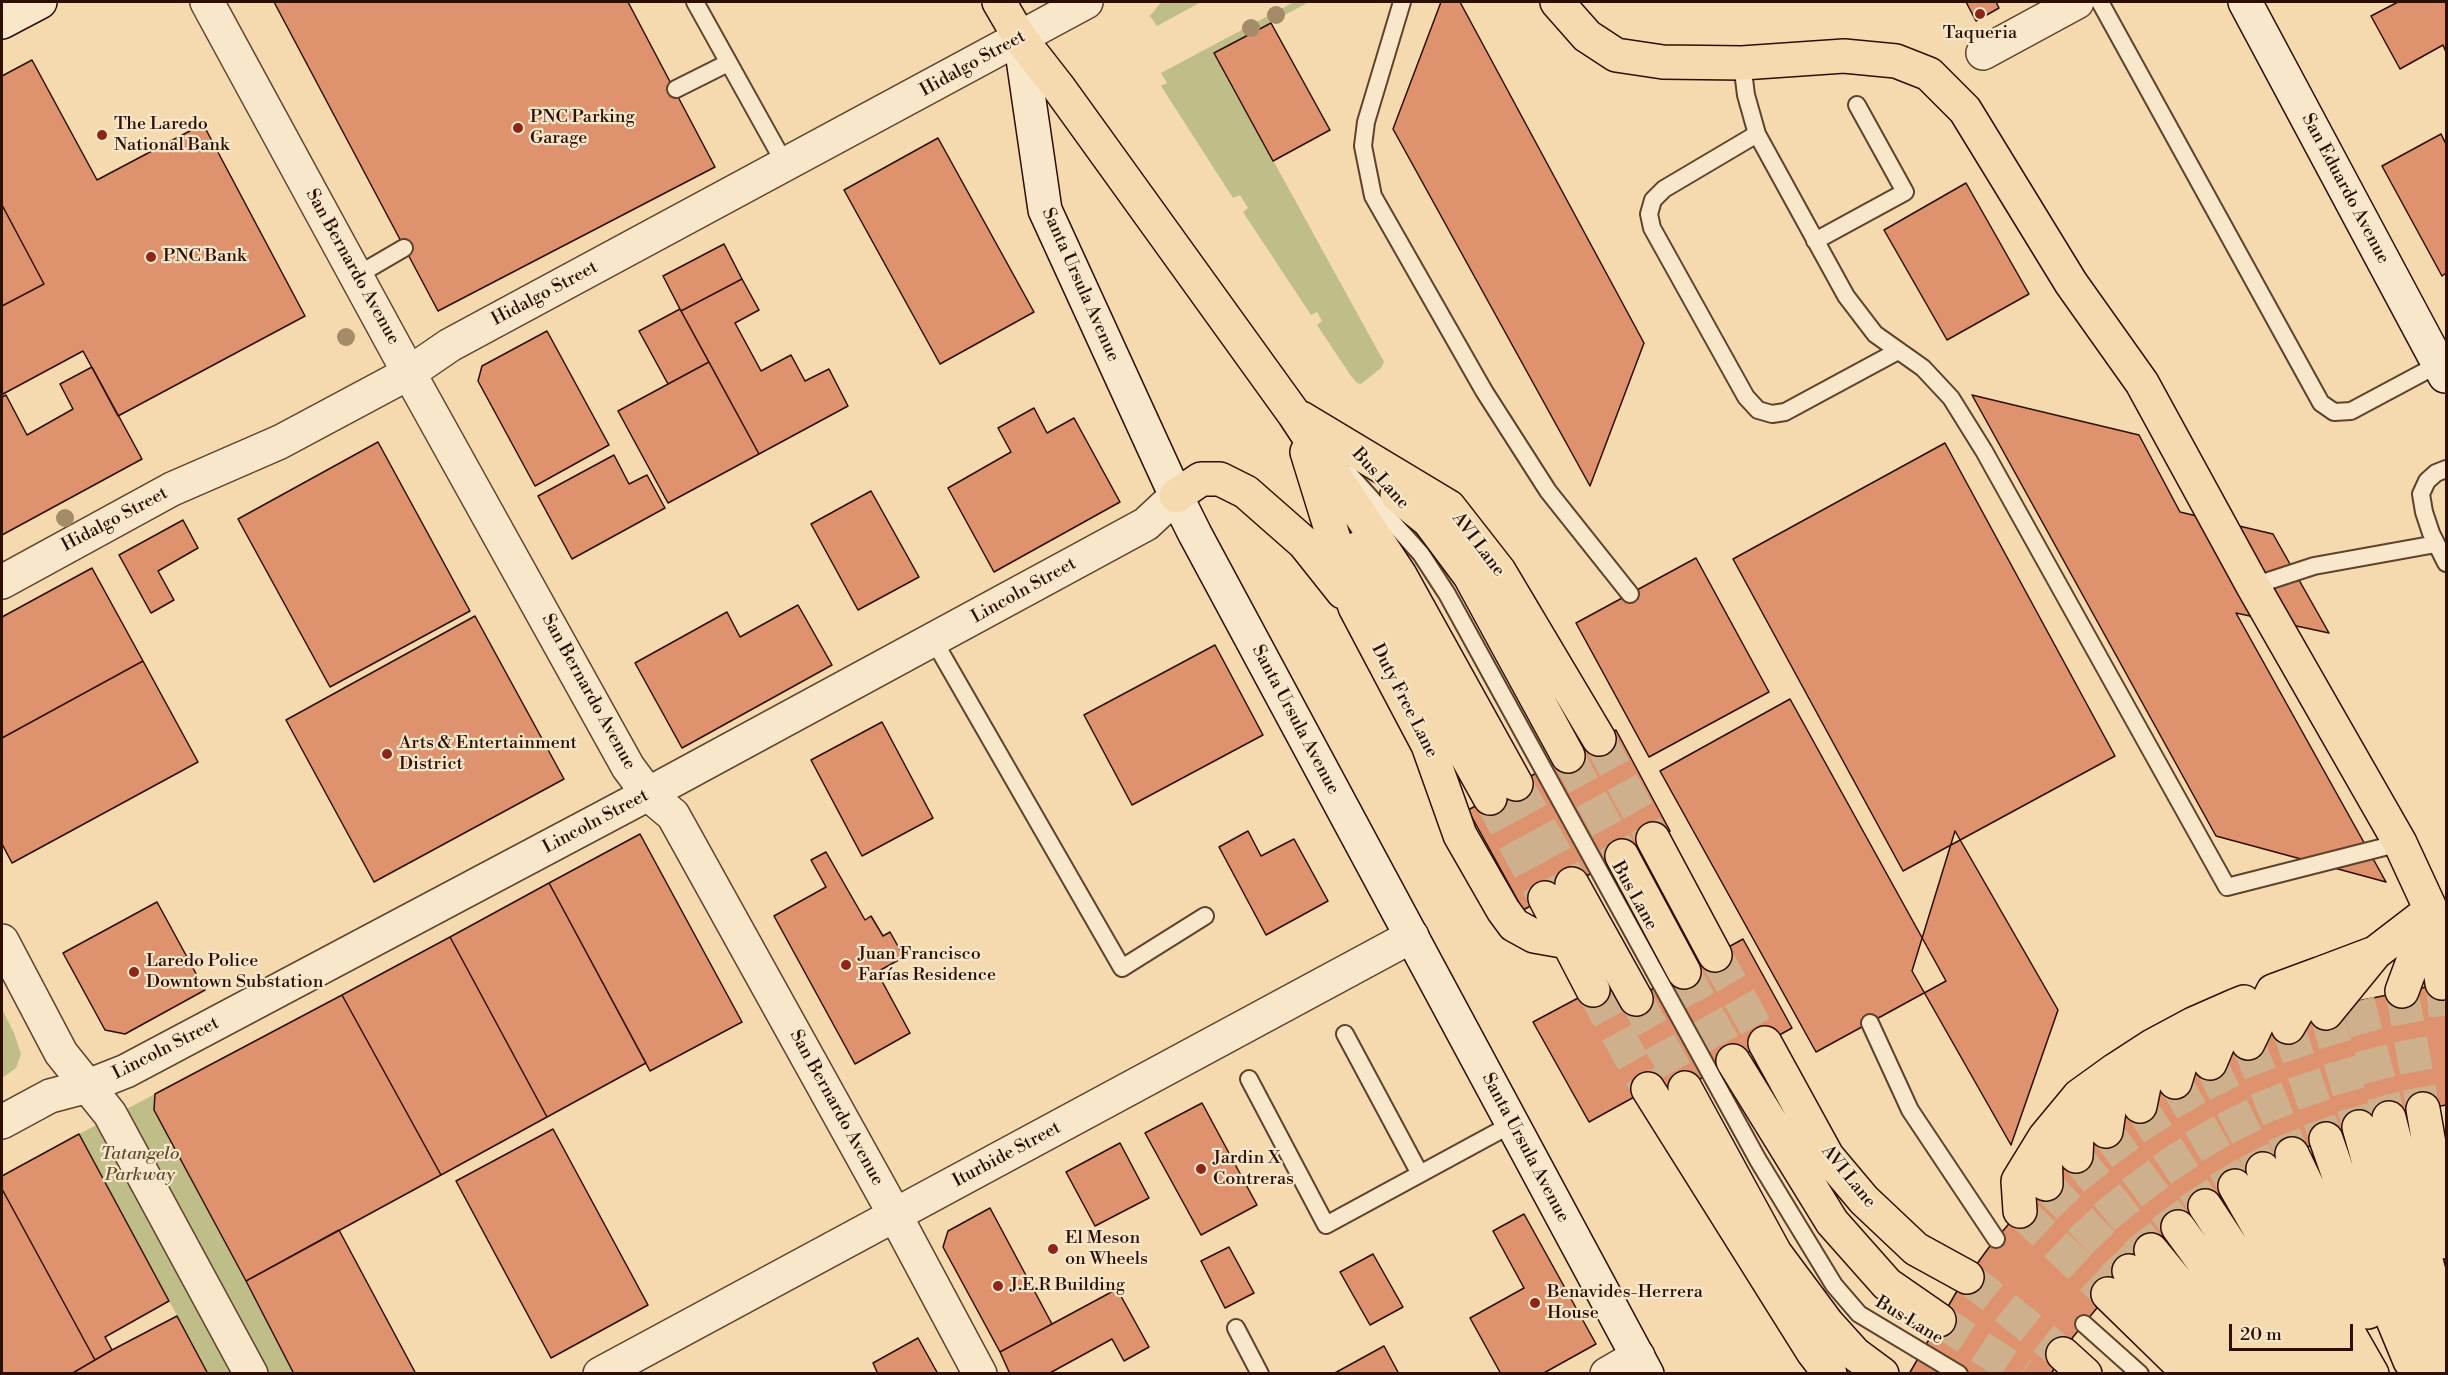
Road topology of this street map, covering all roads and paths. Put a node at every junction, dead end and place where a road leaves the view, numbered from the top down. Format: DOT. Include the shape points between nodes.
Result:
graph roads {
  1 [pos="40,2"];
  2 [pos="207,2"];
  3 [pos="695,2"];
  4 [pos="999,2"];
  5 [pos="1086,2"];
  6 [pos="1402,2"];
  7 [pos="1557,2"];
  8 [pos="2077,2"];
  9 [pos="2100,2"];
  10 [pos="2245,2"];
  11 [pos="2,22"];
  12 [pos="1020,38"];
  13 [pos="1983,53"];
  14 [pos="728,63"];
  15 [pos="1743,63"];
  16 [pos="676,89"];
  17 [pos="1857,105"];
  18 [pos="1757,134"];
  19 [pos="785,164"];
  20 [pos="1815,241"];
  21 [pos="404,248"];
  22 [pos="356,276"];
  23 [pos="1898,351"];
  24 [pos="409,372"];
  25 [pos="2443,372"];
  26 [pos="1294,414"];
  27 [pos="2446,469"];
  28 [pos="1176,496"];
  29 [pos="2436,544"];
  30 [pos="2446,563"];
  31 [pos="2,582"];
  32 [pos="2253,586"];
  33 [pos="1630,594"];
  34 [pos="1355,607"];
  35 [pos="934,641"];
  36 [pos="1599,740"];
  37 [pos="1568,756"];
  38 [pos="1503,791"];
  39 [pos="648,794"];
  40 [pos="1653,839"];
  41 [pos="2400,843"];
  42 [pos="1622,856"];
  43 [pos="2432,910"];
  44 [pos="1205,916"];
  45 [pos="1412,936"];
  46 [pos="2446,939"];
  47 [pos="2,941"];
  48 [pos="1568,942"];
  49 [pos="2375,953"];
  50 [pos="1715,955"];
  51 [pos="1684,972"];
  52 [pos="2319,974"];
  53 [pos="2442,983"];
  54 [pos="1593,990"];
  55 [pos="2273,991"];
  56 [pos="2402,991"];
  57 [pos="1635,999"];
  58 [pos="2358,1001"];
  59 [pos="2234,1006"];
  60 [pos="2325,1013"];
  61 [pos="1870,1023"];
  62 [pos="2193,1024"];
  63 [pos="2288,1027"];
  64 [pos="1345,1034"];
  65 [pos="1765,1043"];
  66 [pos="2248,1043"];
  67 [pos="2152,1046"];
  68 [pos="1733,1061"];
  69 [pos="2210,1063"];
  70 [pos="2115,1070"];
  71 [pos="1249,1079"];
  72 [pos="2175,1082"];
  73 [pos="88,1086"];
  74 [pos="1685,1088"];
  75 [pos="1648,1089"];
  76 [pos="2079,1096"];
  77 [pos="2140,1106"];
  78 [pos="2423,1109"];
  79 [pos="2389,1118"];
  80 [pos="2,1122"];
  81 [pos="1512,1124"];
  82 [pos="2358,1127"];
  83 [pos="2106,1131"];
  84 [pos="2045,1137"];
  85 [pos="2326,1139"];
  86 [pos="2292,1154"];
  87 [pos="2076,1156"];
  88 [pos="2263,1169"];
  89 [pos="1420,1174"];
  90 [pos="2046,1184"];
  91 [pos="2235,1186"];
  92 [pos="2205,1206"];
  93 [pos="2020,1211"];
  94 [pos="895,1215"];
  95 [pos="2178,1227"];
  96 [pos="1996,1239"];
  97 [pos="2446,1242"];
  98 [pos="2130,1272"];
  99 [pos="1968,1277"];
  100 [pos="1777,1295"];
  101 [pos="1939,1320"];
  102 [pos="2084,1324"];
  103 [pos="1236,1328"];
  104 [pos="2446,1337"];
  105 [pos="1643,1365"];
  106 [pos="251,1374"];
  107 [pos="600,1374"];
  108 [pos="980,1374"];
  109 [pos="1260,1374"];
  110 [pos="1607,1374"];
  111 [pos="1805,1374"];
  112 [pos="1830,1374"];
  113 [pos="1882,1374"];
  114 [pos="1959,1374"];
  115 [pos="2140,1374"];
  116 [pos="2190,1374"];
  117 [pos="2226,1374"];
  118 [pos="2257,1374"];
  119 [pos="2292,1374"];
  120 [pos="2322,1374"];
  121 [pos="2349,1374"];
  122 [pos="2372,1374"];
  123 [pos="2397,1374"];
  124 [pos="2415,1374"];
  125 [pos="2435,1374"];
  1 -- 11 [label="street"];
  2 -- 22 [label="street, San Bernardo Avenue"];
  3 -- 14 [label="lane"];
  4 -- 12 [label="highway, Santa Ursula Avenue"];
  5 -- 12 [label="street, Hidalgo Street"];
  6 -- 33 [label="lane" via="1366,122 1363,146 1373,196 1496,411 1548,491"];
  7 -- 15 [label="highway" via="1587,36 1616,55 1663,62"];
  8 -- 13 [label="street"];
  9 -- 25 [label="lane" via="2321,403 2334,412 2351,411"];
  10 -- 25 [label="street, San Eduardo Avenue"];
  12 -- 19 [label="street, Hidalgo Street"];
  12 -- 26 [label="highway, Santa Ursula Avenue"];
  12 -- 28 [label="street, Santa Ursula Avenue" via="1045,210"];
  14 -- 16 [label="lane"];
  14 -- 19 [label="lane"];
  15 -- 18 [label="lane" via="1746,95"];
  15 -- 32 [label="highway" via="1844,56 1896,61 1929,74 1965,110 2071,283 2142,383"];
  17 -- 20 [label="lane" via="1905,192"];
  18 -- 20 [label="lane"];
  18 -- 23 [label="lane" via="1664,189 1653,200 1649,214 1652,228 1746,397 1758,410 1785,412"];
  19 -- 24 [label="street, Hidalgo Street" via="450,345"];
  20 -- 23 [label="lane" via="1852,304 1875,334"];
  21 -- 22 [label="lane"];
  22 -- 24 [label="street, San Bernardo Avenue"];
  23 -- 41 [label="lane" via="1923,368 1951,398 1984,451 2227,887"];
  24 -- 31 [label="street, Hidalgo Street" via="280,442 172,489"];
  24 -- 39 [label="street, San Bernardo Avenue" via="628,767"];
  26 -- 34 [label="highway, Duty Free Lane"];
  26 -- 36 [label="highway, AVI Lane" via="1449,507 1499,571"];
  26 -- 37 [label="highway" via="1429,521 1470,576"];
  26 -- 38 [label="highway" via="1400,575"];
  26 -- 114 [label="lane, Bus Lane" via="1421,554 1447,594 1752,1150 1834,1285 1859,1314"];
  27 -- 29 [label="lane" via="2427,481 2421,494"];
  28 -- 34 [label="highway" via="1202,479 1220,479 1246,492 1304,543"];
  28 -- 35 [label="street, Lincoln Street" via="1146,524"];
  28 -- 45 [label="street, Santa Ursula Avenue"];
  29 -- 30 [label="lane"];
  29 -- 32 [label="lane" via="2314,566"];
  32 -- 41 [label="highway"];
  34 -- 48 [label="highway, Duty Free Lane" via="1428,745 1455,824 1503,910 1514,925 1534,936"];
  35 -- 39 [label="street, Lincoln Street"];
  35 -- 44 [label="lane" via="1122,969"];
  39 -- 73 [label="street, Lincoln Street" via="126,1071"];
  39 -- 94 [label="street, San Bernardo Avenue" via="674,815"];
  40 -- 50 [label="highway"];
  41 -- 43 [label="highway"];
  42 -- 51 [label="highway"];
  43 -- 46 [label="highway"];
  43 -- 49 [label="highway"];
  43 -- 53 [label="highway"];
  43 -- 56 [label="highway"];
  43 -- 58 [label="highway"];
  45 -- 81 [label="street, Santa Ursula Avenue"];
  45 -- 94 [label="street, Iturbide Street"];
  47 -- 73 [label="street" via="62,1053"];
  48 -- 54 [label="highway"];
  48 -- 57 [label="highway" via="1558,891"];
  49 -- 52 [label="highway"];
  49 -- 60 [label="highway"];
  52 -- 55 [label="highway"];
  52 -- 63 [label="highway"];
  55 -- 59 [label="highway"];
  55 -- 66 [label="highway"];
  59 -- 62 [label="highway"];
  59 -- 69 [label="highway"];
  61 -- 96 [label="lane" via="1910,1110"];
  62 -- 67 [label="highway"];
  62 -- 72 [label="highway"];
  64 -- 89 [label="lane"];
  65 -- 99 [label="highway, AVI Lane" via="1827,1156 1864,1200 1916,1249"];
  67 -- 70 [label="highway"];
  67 -- 77 [label="highway"];
  68 -- 101 [label="highway" via="1832,1222 1887,1284"];
  70 -- 76 [label="highway"];
  70 -- 83 [label="highway"];
  71 -- 89 [label="lane" via="1326,1225"];
  73 -- 80 [label="street, Lincoln Street" via="50,1096"];
  73 -- 106 [label="street" via="110,1114"];
  74 -- 113 [label="highway" via="1775,1254 1827,1323 1855,1354"];
  75 -- 100 [label="highway"];
  76 -- 84 [label="highway"];
  76 -- 87 [label="highway"];
  78 -- 97 [label="highway"];
  79 -- 104 [label="highway"];
  81 -- 89 [label="lane"];
  81 -- 105 [label="street, Santa Ursula Avenue"];
  82 -- 125 [label="highway"];
  84 -- 90 [label="highway"];
  84 -- 93 [label="highway" via="2018,1181"];
  85 -- 124 [label="highway" via="2369,1262"];
  86 -- 123 [label="highway"];
  88 -- 122 [label="highway" via="2320,1283"];
  91 -- 121 [label="highway" via="2295,1291"];
  92 -- 120 [label="highway" via="2270,1305"];
  94 -- 107 [label="street, Iturbide Street"];
  94 -- 108 [label="street, San Bernardo Avenue"];
  95 -- 119 [label="highway" via="2250,1326"];
  98 -- 116 [label="highway"];
  98 -- 117 [label="highway"];
  98 -- 118 [label="highway" via="2229,1345"];
  100 -- 111 [label="highway"];
  100 -- 112 [label="highway"];
  102 -- 115 [label="lane"];
  103 -- 109 [label="lane"];
  105 -- 110 [label="street"];
}
